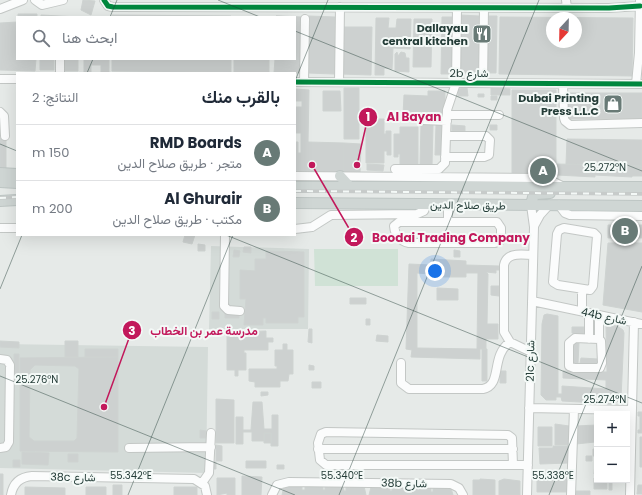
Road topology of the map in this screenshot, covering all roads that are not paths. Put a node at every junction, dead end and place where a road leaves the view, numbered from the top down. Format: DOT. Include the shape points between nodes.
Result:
graph roads {
  1 [pos="23,0"];
  2 [pos="35,0"];
  3 [pos="63,0"];
  4 [pos="104,0"];
  5 [pos="109,0"];
  6 [pos="279,3"];
  7 [pos="439,4"];
  8 [pos="494,4"];
  9 [pos="564,4"];
  10 [pos="123,6"];
  11 [pos="640,6"];
  12 [pos="340,7"];
  13 [pos="457,8"];
  14 [pos="484,8"];
  15 [pos="0,10"];
  16 [pos="305,19"];
  17 [pos="60,60"];
  18 [pos="60,72"];
  19 [pos="0,79"];
  20 [pos="16,79"];
  21 [pos="296,82"];
  22 [pos="304,82"];
  23 [pos="339,82"];
  24 [pos="456,83"];
  25 [pos="483,83"];
  26 [pos="563,84"];
  27 [pos="640,84"];
  28 [pos="0,112"];
  29 [pos="499,115"];
  30 [pos="447,118"];
  31 [pos="423,120"];
  32 [pos="642,123"];
  33 [pos="4,136"];
  34 [pos="446,136"];
  35 [pos="445,156"];
  36 [pos="395,169"];
  37 [pos="0,173"];
  38 [pos="408,173"];
  39 [pos="16,174"];
  40 [pos="296,176"];
  41 [pos="340,176"];
  42 [pos="0,182"];
  43 [pos="16,183"];
  44 [pos="16,186"];
  45 [pos="642,186"];
  46 [pos="0,187"];
  47 [pos="296,187"];
  48 [pos="350,187"];
  49 [pos="564,187"];
  50 [pos="642,192"];
  51 [pos="16,200"];
  52 [pos="0,201"];
  53 [pos="296,203"];
  54 [pos="428,204"];
  55 [pos="448,204"];
  56 [pos="532,205"];
  57 [pos="554,205"];
  58 [pos="642,206"];
  59 [pos="642,216"];
  60 [pos="448,222"];
  61 [pos="534,227"];
  62 [pos="0,228"];
  63 [pos="16,228"];
  64 [pos="296,229"];
  65 [pos="225,236"];
  66 [pos="533,255"];
  67 [pos="582,290"];
  68 [pos="532,303"];
  69 [pos="240,311"];
  70 [pos="586,312"];
  71 [pos="599,315"];
  72 [pos="638,323"];
  73 [pos="589,339"];
  74 [pos="598,339"];
  75 [pos="510,342"];
  76 [pos="530,352"];
  77 [pos="0,359"];
  78 [pos="400,363"];
  79 [pos="529,408"];
  80 [pos="574,409"];
  81 [pos="632,410"];
  82 [pos="211,433"];
  83 [pos="211,447"];
  84 [pos="0,448"];
  85 [pos="129,448"];
  86 [pos="318,449"];
  87 [pos="513,449"];
  88 [pos="513,465"];
  89 [pos="528,465"];
  90 [pos="202,483"];
  91 [pos="11,495"];
  92 [pos="207,495"];
  93 [pos="272,495"];
  94 [pos="463,495"];
  95 [pos="527,495"];
  96 [pos="571,495"];
  97 [pos="630,495"];
  1 -- 15 [label="street"];
  2 -- 3 [label="street" via="42,4"];
  4 -- 10 [label="street" via="111,7"];
  5 -- 10 [label="street"];
  6 -- 10 [label="street"];
  6 -- 12 [label="street"];
  7 -- 12 [label="street"];
  7 -- 13 [label="street"];
  8 -- 9 [label="street"];
  8 -- 14 [label="street"];
  9 -- 11 [label="street" via="609,8"];
  11 -- 27 [label="street"];
  12 -- 23 [label="street"];
  13 -- 14 [label="street"];
  13 -- 24 [label="street"];
  14 -- 25 [label="street"];
  16 -- 22 [label="street"];
  17 -- 18 [label="street"];
  19 -- 20 [label="street"];
  21 -- 22 [label="street, 2b شارع"];
  22 -- 23 [label="street, 2b شارع"];
  23 -- 24 [label="street, 2b شارع"];
  24 -- 25 [label="street, 2b شارع"];
  24 -- 30 [label="street"];
  25 -- 26 [label="street, 2b شارع"];
  26 -- 27 [label="street, 2b شارع"];
  26 -- 32 [label="street" via="564,118 570,125"];
  28 -- 33 [label="street" via="4,118"];
  29 -- 30 [label="street"];
  30 -- 31 [label="street"];
  30 -- 34 [label="street"];
  34 -- 35 [label="street"];
  34 -- 35 [label="street" via="486,136 490,140 490,152 484,157"];
  35 -- 38 [label="street" via="444,166 439,169"];
  36 -- 38 [label="street"];
  37 -- 39 [label="main road"];
  38 -- 41 [label="street"];
  38 -- 49 [label="street" via="539,178 552,180"];
  40 -- 41 [label="street"];
  41 -- 48 [label="main road"];
  42 -- 43 [label="main road"];
  44 -- 46 [label="main road"];
  45 -- 49 [label="main road, طريق صلاح الدين"];
  47 -- 48 [label="main road, طريق صلاح الدين"];
  48 -- 49 [label="main road, طريق صلاح الدين"];
  50 -- 56 [label="main road" via="539,193 533,197"];
  51 -- 52 [label="main road"];
  53 -- 54 [label="main road, طريق صلاح الدين"];
  54 -- 55 [label="main road, طريق صلاح الدين"];
  54 -- 64 [label="street" via="424,211 417,214 331,215 312,227"];
  55 -- 56 [label="main road, طريق صلاح الدين"];
  55 -- 60 [label="street"];
  56 -- 57 [label="main road, طريق صلاح الدين"];
  56 -- 61 [label="street, 21c شارع"];
  57 -- 58 [label="main road, طريق صلاح الدين"];
  57 -- 59 [label="street" via="570,215"];
  57 -- 61 [label="street, 21c شارع" via="540,215"];
  60 -- 60 [label="street" via="399,222 394,228 398,238 409,243 495,243 501,240 500,226 497,222"];
  61 -- 66 [label="street, 21c شارع"];
  62 -- 63 [label="street"];
  65 -- 69 [label="street" via="224,306 228,310"];
  66 -- 68 [label="street, 21c شارع"];
  66 -- 75 [label="street" via="510,256 505,262 504,332"];
  67 -- 67 [label="street" via="590,290 593,286 598,237 594,233 562,229 557,234 553,280 556,284"];
  67 -- 70 [label="street"];
  68 -- 70 [label="street, 44b شارع"];
  68 -- 76 [label="street, 21c شارع"];
  70 -- 71 [label="street, 44b شارع"];
  70 -- 73 [label="street"];
  71 -- 72 [label="street, 44b شارع"];
  71 -- 74 [label="street"];
  72 -- 81 [label="street"];
  73 -- 74 [label="street"];
  73 -- 74 [label="street" via="575,338 570,341 570,367 600,368 603,344"];
  75 -- 76 [label="street"];
  75 -- 78 [label="street" via="499,354 494,382 482,389 409,390 401,383"];
  76 -- 79 [label="street, 21c شارع"];
  77 -- 84 [label="street" via="7,360 10,365 9,442 6,448"];
  79 -- 80 [label="street"];
  79 -- 89 [label="street, 21c شارع"];
  80 -- 81 [label="street"];
  80 -- 96 [label="street"];
  81 -- 97 [label="street"];
  82 -- 83 [label="street"];
  83 -- 85 [label="street"];
  83 -- 90 [label="street" via="209,473"];
  86 -- 87 [label="street"];
  86 -- 87 [label="street" via="322,434 334,432 504,434 512,438"];
  86 -- 88 [label="street" via="320,460 326,465"];
  87 -- 88 [label="street"];
  88 -- 89 [label="street"];
  89 -- 95 [label="street, 21c شارع"];
  90 -- 91 [label="street, 38c شارع" via="189,479 32,476 16,482"];
  90 -- 92 [label="street"];
  93 -- 94 [label="street, 38b شارع" via="277,485 289,482 447,484 459,488"];
}
